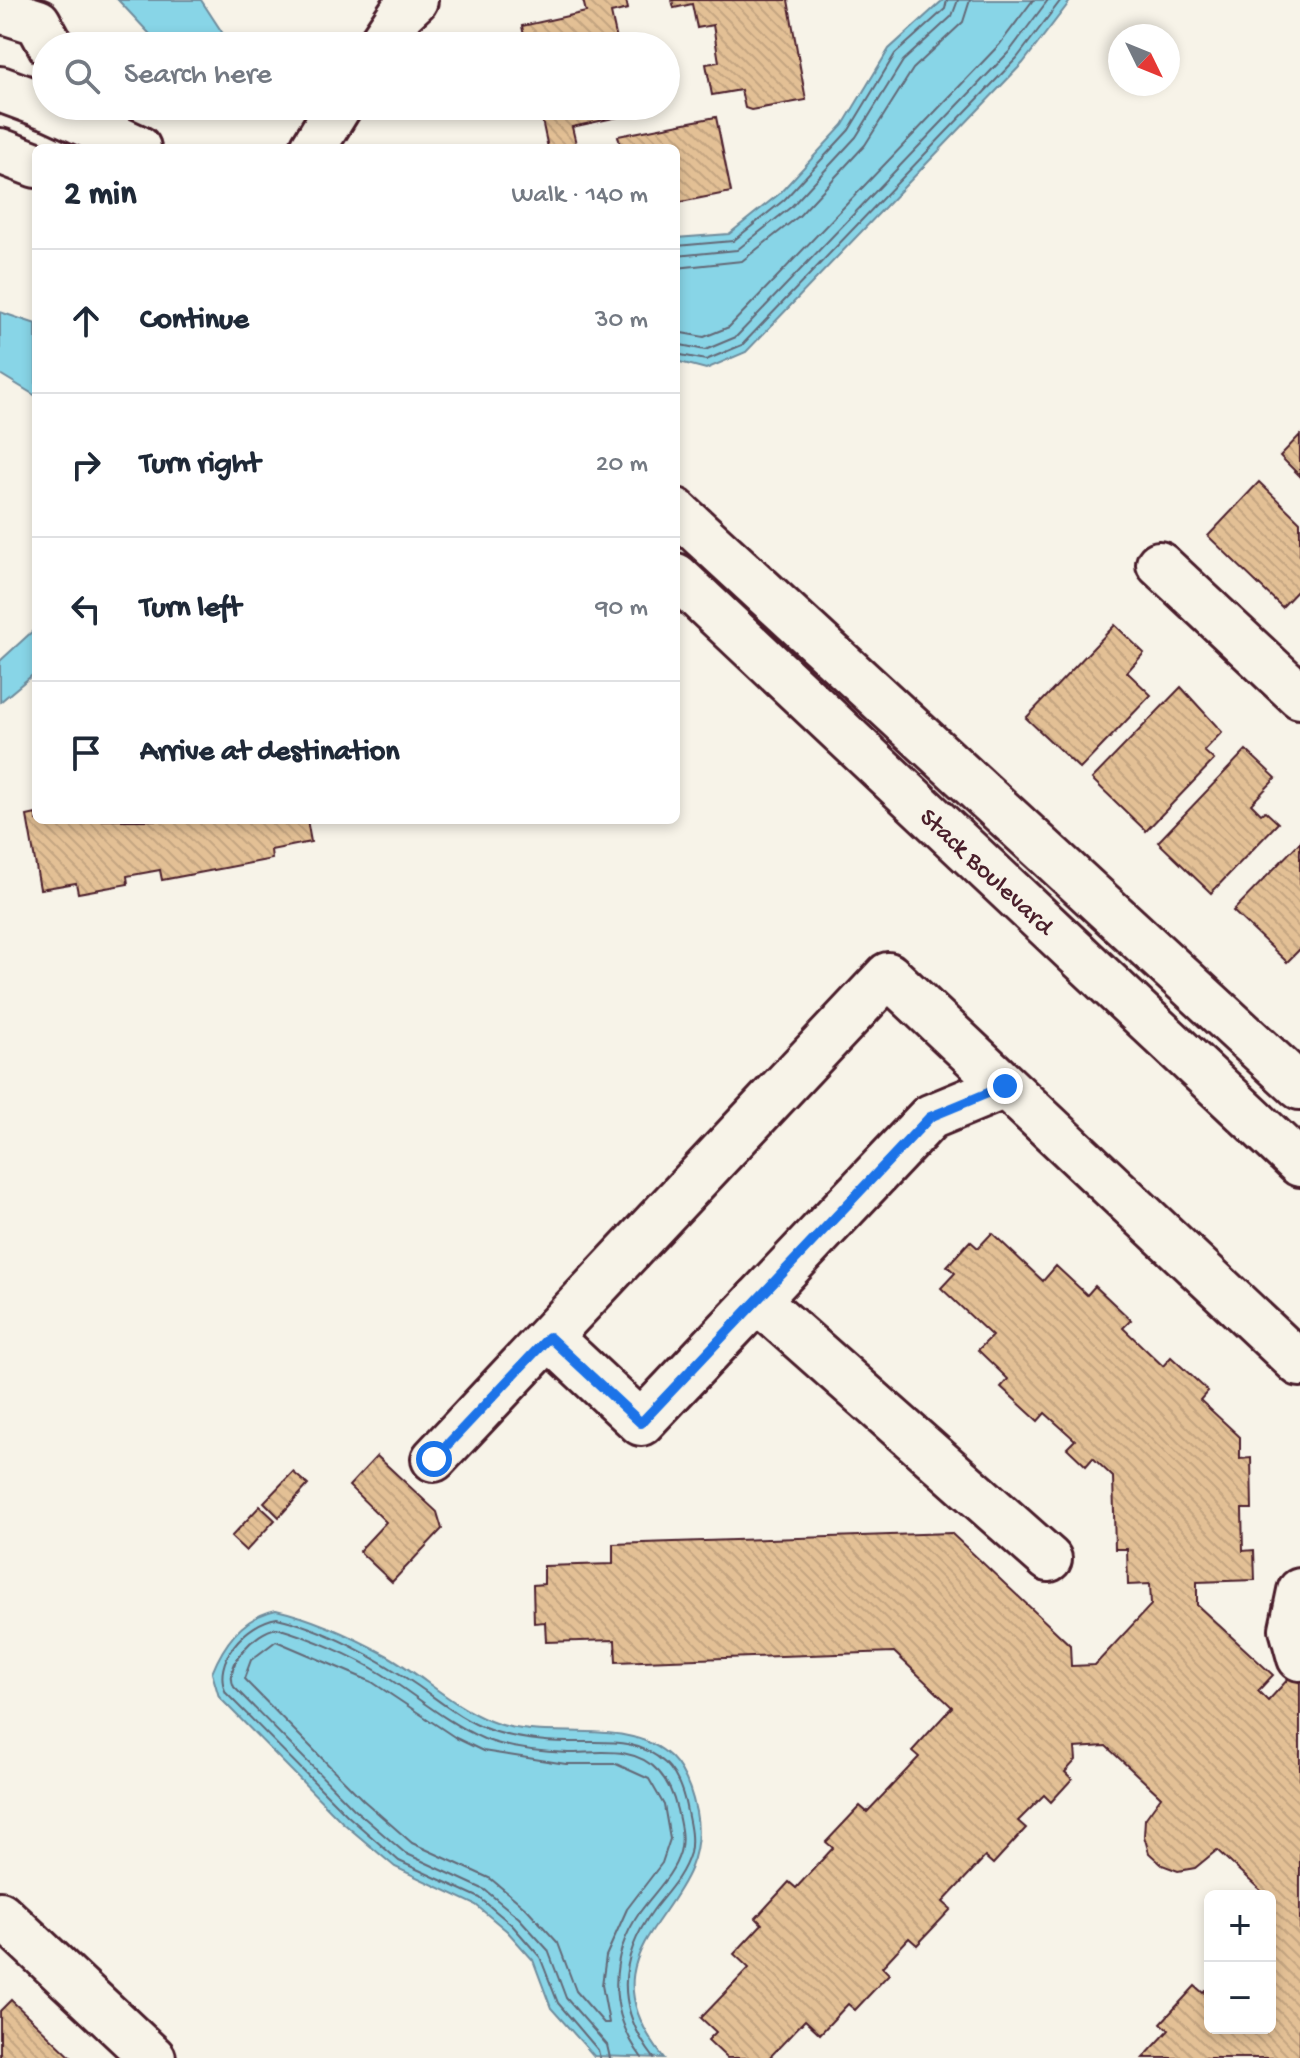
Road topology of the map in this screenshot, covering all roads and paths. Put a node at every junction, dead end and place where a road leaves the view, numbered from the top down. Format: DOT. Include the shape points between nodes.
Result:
graph roads {
  1 [pos="415,0"];
  2 [pos="0,10"];
  3 [pos="43,32"];
  4 [pos="388,32"];
  5 [pos="0,89"];
  6 [pos="32,99"];
  7 [pos="81,120"];
  8 [pos="330,120"];
  9 [pos="130,144"];
  10 [pos="315,144"];
  11 [pos="0,151"];
  12 [pos="32,163"];
  13 [pos="680,515"];
  14 [pos="1159,564"];
  15 [pos="680,580"];
  16 [pos="1300,696"];
  17 [pos="1005,1086"];
  18 [pos="1300,1087"];
  19 [pos="1300,1164"];
  20 [pos="757,1300"];
  21 [pos="549,1337"];
  22 [pos="1300,1364"];
  23 [pos="434,1459"];
  24 [pos="1049,1559"];
  25 [pos="1300,1591"];
  26 [pos="1300,1658"];
  27 [pos="0,1914"];
  28 [pos="153,2058"];
  1 -- 4 [label="street"];
  2 -- 3 [label="street" via="38,22"];
  5 -- 6 [label="street"];
  7 -- 9 [label="street"];
  8 -- 10 [label="street"];
  11 -- 12 [label="street"];
  13 -- 18 [label="street, Stack Boulevard"];
  14 -- 16 [label="street"];
  15 -- 19 [label="street, Stack Boulevard"];
  17 -- 20 [label="street" via="930,1117"];
  17 -- 21 [label="street" via="888,975"];
  17 -- 22 [label="street"];
  20 -- 21 [label="street" via="641,1423"];
  20 -- 24 [label="street"];
  21 -- 23 [label="street"];
  25 -- 26 [label="street" via="1292,1629"];
  27 -- 28 [label="street"];
}
